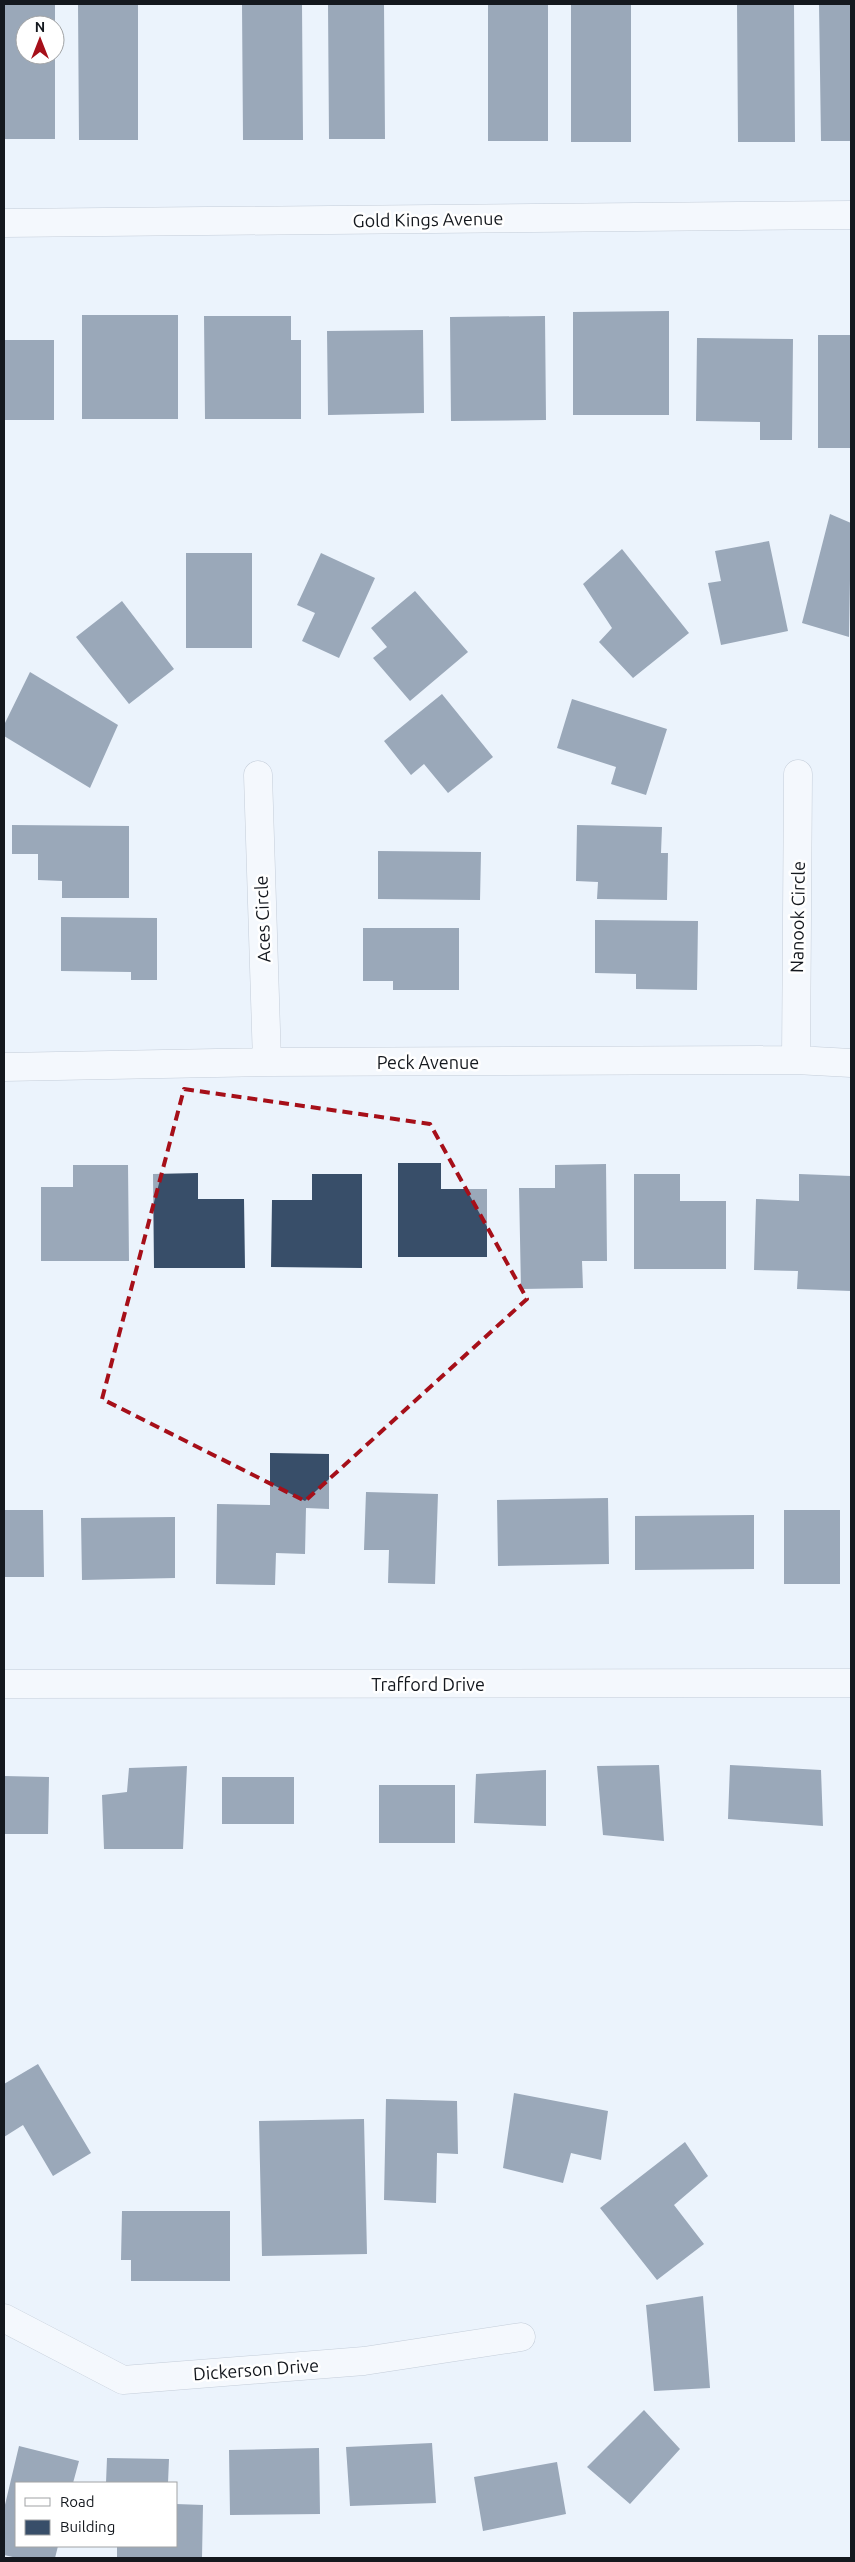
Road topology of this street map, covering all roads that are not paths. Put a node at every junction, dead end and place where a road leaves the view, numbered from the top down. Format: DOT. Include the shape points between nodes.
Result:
graph roads {
  1 [pos="851,215"];
  2 [pos="4,223"];
  3 [pos="798,774"];
  4 [pos="258,775"];
  5 [pos="796,1060"];
  6 [pos="267,1062"];
  7 [pos="851,1063"];
  8 [pos="4,1067"];
  9 [pos="851,1683"];
  10 [pos="4,1684"];
  11 [pos="4,2318"];
  12 [pos="521,2337"];
  1 -- 2 [label="street, Gold Kings Avenue"];
  3 -- 5 [label="street, Nanook Circle"];
  4 -- 6 [label="street, Aces Circle"];
  5 -- 6 [label="street, Peck Avenue"];
  5 -- 7 [label="street, Peck Avenue"];
  6 -- 8 [label="street, Peck Avenue"];
  9 -- 10 [label="street, Trafford Drive"];
  11 -- 12 [label="street, Dickerson Drive" via="123,2380 364,2361"];
}
